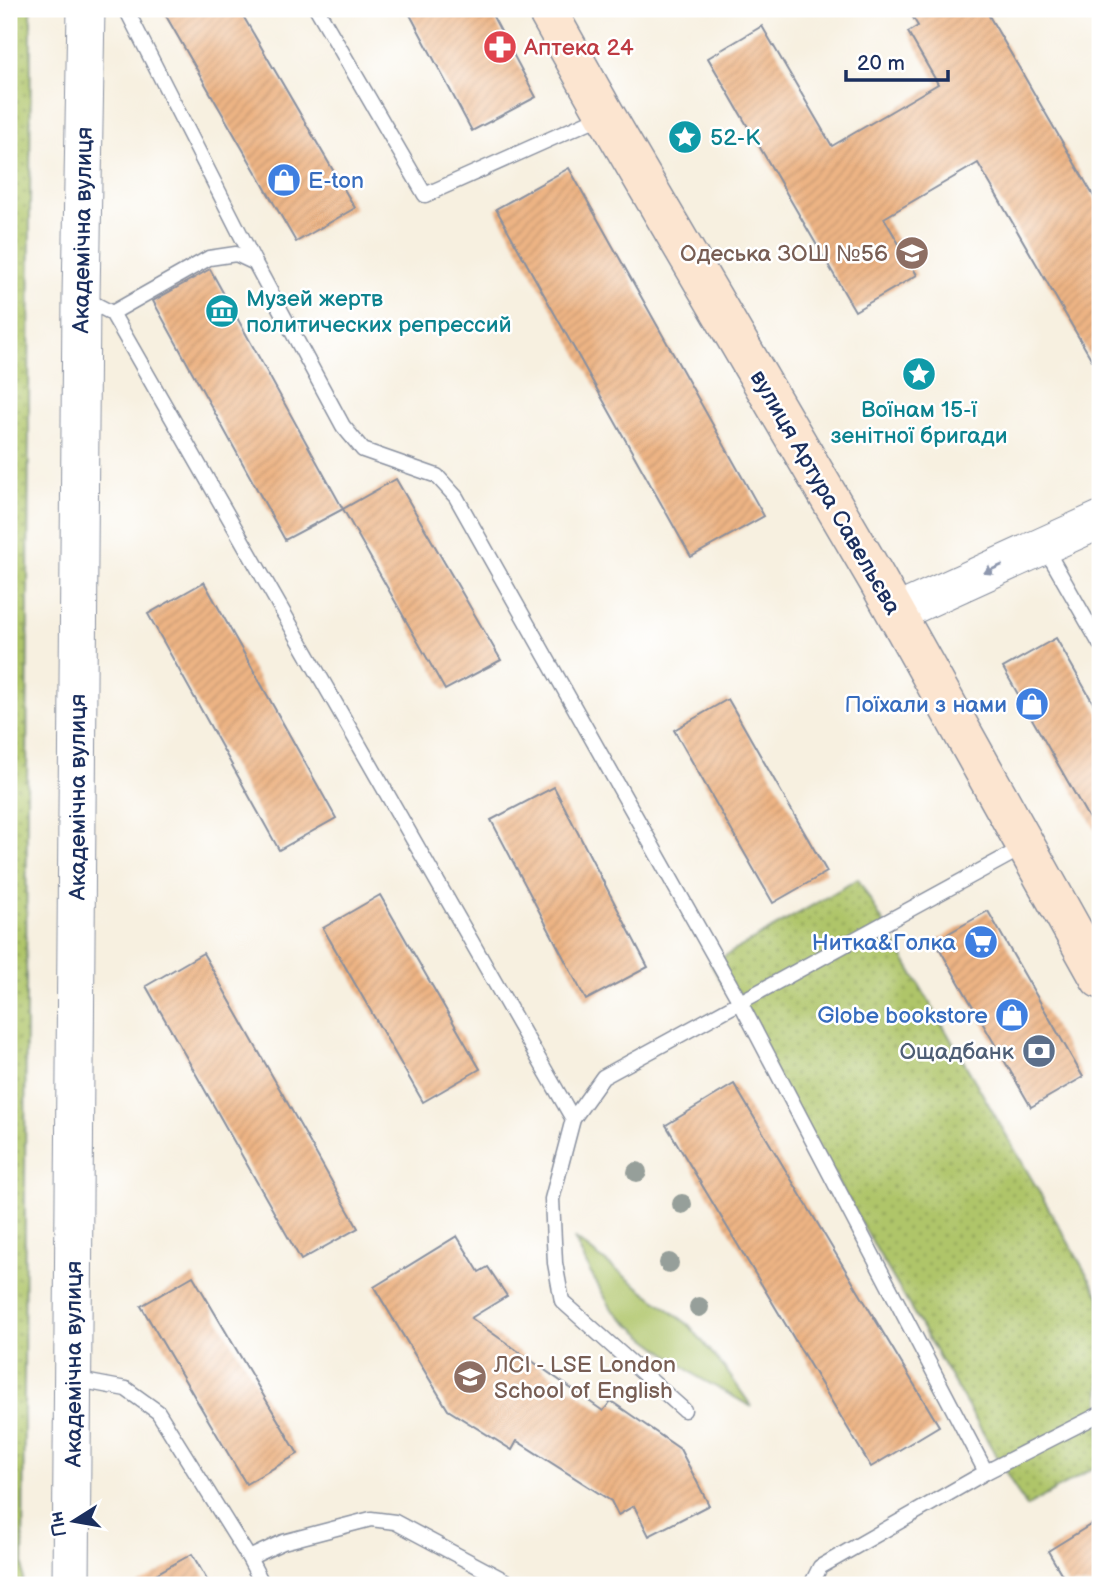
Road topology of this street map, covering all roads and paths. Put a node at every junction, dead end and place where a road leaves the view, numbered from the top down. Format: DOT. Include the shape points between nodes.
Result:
graph roads {
  1 [pos="86,9"];
  2 [pos="126,9"];
  3 [pos="317,9"];
  4 [pos="546,9"];
  5 [pos="606,114"];
  6 [pos="255,263"];
  7 [pos="96,305"];
  8 [pos="1100,520"];
  9 [pos="1044,546"];
  10 [pos="896,613"];
  11 [pos="1100,644"];
  12 [pos="1026,845"];
  13 [pos="1100,979"];
  14 [pos="740,1002"];
  15 [pos="573,1119"];
  16 [pos="74,1380"];
  17 [pos="684,1410"];
  18 [pos="1100,1414"];
  19 [pos="986,1472"];
  20 [pos="249,1558"];
  21 [pos="71,1585"];
  22 [pos="263,1585"];
  23 [pos="513,1585"];
  24 [pos="811,1585"];
  1 -- 7 [label="street, Академічна вулиця"];
  2 -- 6 [label="lane"];
  3 -- 5 [label="lane" via="425,195"];
  4 -- 5 [label="main road, вулиця Артура Савельєва"];
  5 -- 10 [label="main road, вулиця Артура Савельєва"];
  6 -- 7 [label="lane" via="236,254 209,258"];
  6 -- 14 [label="lane" via="343,426 363,450 437,476 456,497"];
  7 -- 15 [label="lane"];
  7 -- 16 [label="street, Академічна вулиця"];
  8 -- 9 [label="street"];
  9 -- 10 [label="street, one-way"];
  9 -- 11 [label="lane"];
  10 -- 12 [label="main road, вулиця Артура Савельєва"];
  12 -- 13 [label="main road, вулиця Артура Савельєва"];
  12 -- 14 [label="lane"];
  14 -- 15 [label="lane" via="603,1077"];
  14 -- 19 [label="lane"];
  15 -- 17 [label="lane" via="552,1199 562,1301"];
  16 -- 20 [label="lane" via="126,1389 158,1412"];
  16 -- 21 [label="street, Академічна вулиця"];
  18 -- 19 [label="lane"];
  19 -- 24 [label="lane" via="820,1567"];
  20 -- 22 [label="lane"];
  20 -- 23 [label="lane" via="283,1542 371,1519 394,1522"];
}
